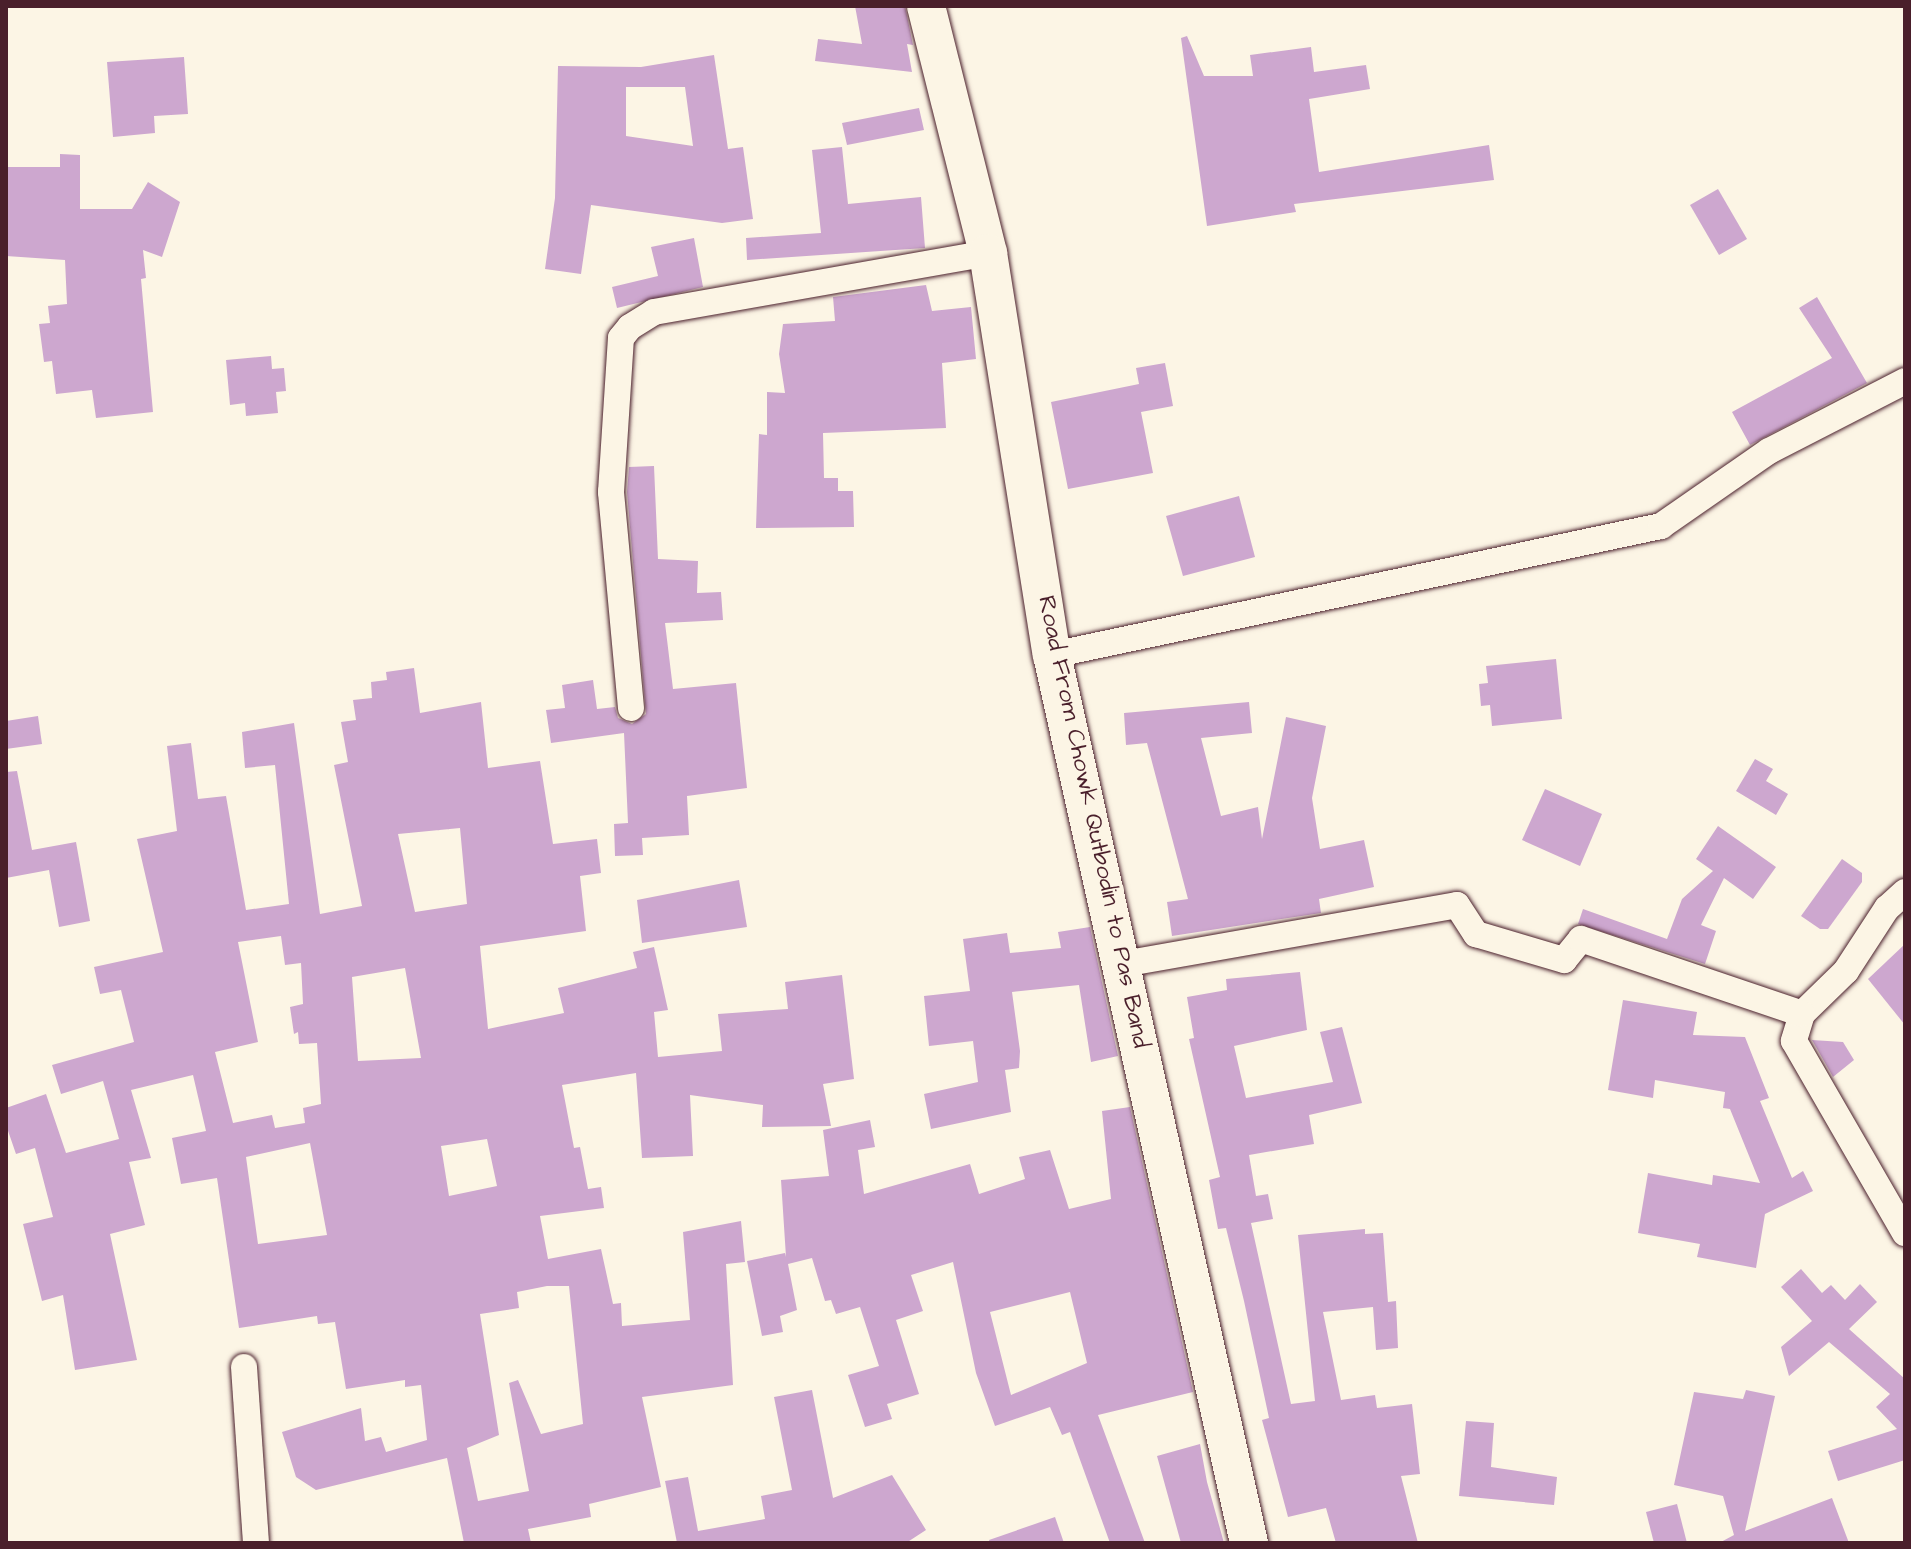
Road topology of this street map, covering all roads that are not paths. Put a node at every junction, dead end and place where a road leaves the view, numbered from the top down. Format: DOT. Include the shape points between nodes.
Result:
graph roads {
  1 [pos="926,6"];
  2 [pos="988,253"];
  3 [pos="1905,381"];
  4 [pos="1052,655"];
  5 [pos="631,708"];
  6 [pos="1905,892"];
  7 [pos="1123,964"];
  8 [pos="1802,1014"];
  9 [pos="1905,1233"];
  10 [pos="244,1367"];
  11 [pos="256,1543"];
  12 [pos="1249,1543"];
  1 -- 2 [label="main road, Road From Chowk Qutbodin to Pas Band"];
  2 -- 4 [label="main road, Road From Chowk Qutbodin to Pas Band"];
  2 -- 5 [label="street" via="654,312 621,338 611,492"];
  3 -- 4 [label="street" via="1769,451 1661,526"];
  4 -- 7 [label="main road, Road From Chowk Qutbodin to Pas Band"];
  6 -- 8 [label="street" via="1878,920 1846,971"];
  7 -- 8 [label="street" via="1457,905 1476,934 1564,960 1581,939"];
  7 -- 12 [label="main road, Road From Chowk Qutbodin to Pas Band"];
  8 -- 9 [label="street" via="1794,1041"];
  10 -- 11 [label="street"];
}
